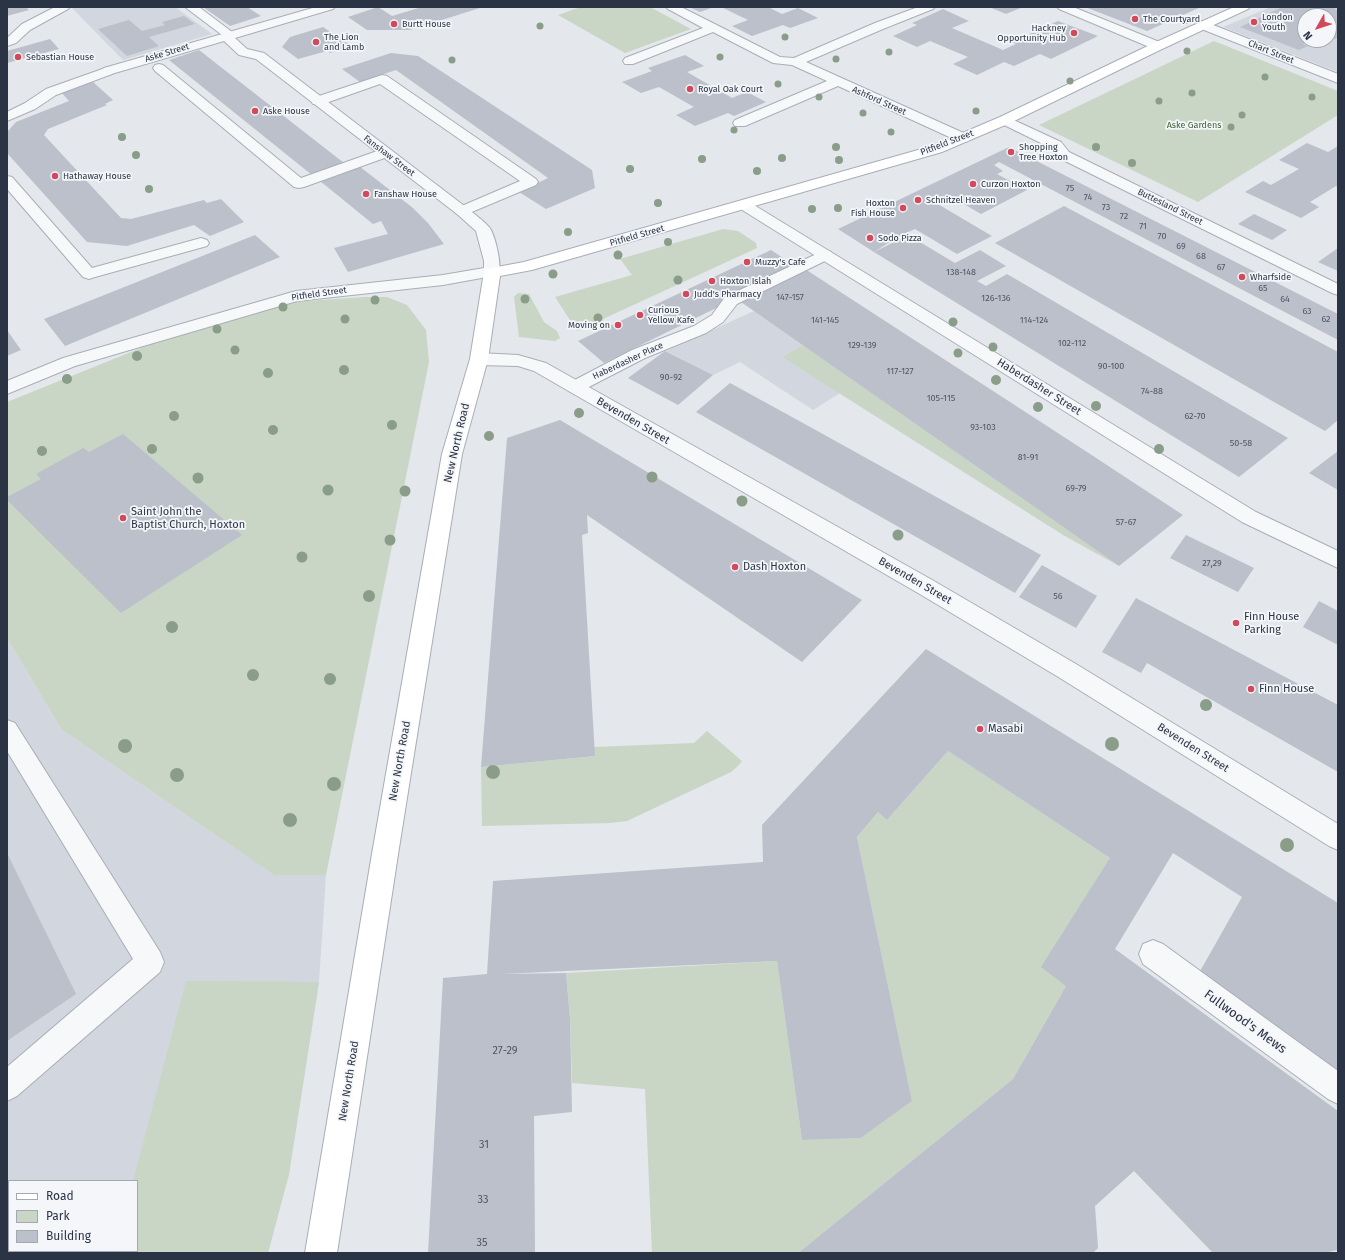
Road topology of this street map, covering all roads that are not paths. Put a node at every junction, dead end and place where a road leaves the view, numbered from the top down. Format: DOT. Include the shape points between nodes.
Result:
graph roads {
  1 [pos="64,7"];
  2 [pos="190,7"];
  3 [pos="329,7"];
  4 [pos="672,7"];
  5 [pos="929,7"];
  6 [pos="1063,7"];
  7 [pos="1244,7"];
  8 [pos="272,11"];
  9 [pos="289,20"];
  10 [pos="1203,25"];
  11 [pos="713,28"];
  12 [pos="228,35"];
  13 [pos="264,41"];
  14 [pos="7,42"];
  15 [pos="1158,46"];
  16 [pos="629,61"];
  17 [pos="795,62"];
  18 [pos="159,68"];
  19 [pos="1338,79"];
  20 [pos="837,82"];
  21 [pos="318,101"];
  22 [pos="7,117"];
  23 [pos="1005,120"];
  24 [pos="740,124"];
  25 [pos="963,138"];
  26 [pos="385,153"];
  27 [pos="7,180"];
  28 [pos="744,205"];
  29 [pos="462,211"];
  30 [pos="201,243"];
  31 [pos="825,255"];
  32 [pos="492,272"];
  33 [pos="1338,290"];
  34 [pos="479,360"];
  35 [pos="575,387"];
  36 [pos="7,388"];
  37 [pos="1338,560"];
  38 [pos="7,730"];
  39 [pos="1338,838"];
  40 [pos="1153,954"];
  41 [pos="7,1086"];
  42 [pos="1338,1089"];
  43 [pos="321,1253"];
  1 -- 14 [label="street" via="26,27"];
  2 -- 12 [label="street, Fanshaw Street"];
  3 -- 9 [label="street"];
  4 -- 11 [label="street"];
  5 -- 17 [label="street"];
  6 -- 15 [label="street"];
  7 -- 10 [label="street, Pitfield Street"];
  8 -- 9 [label="street"];
  9 -- 13 [label="street"];
  10 -- 15 [label="street, Pitfield Street"];
  10 -- 19 [label="street, Chart Street"];
  11 -- 16 [label="street"];
  11 -- 17 [label="street" via="777,60"];
  12 -- 13 [label="street"];
  12 -- 13 [label="street, Fanshaw Street" via="243,52"];
  12 -- 22 [label="street, Aske Street" via="108,71 51,92"];
  13 -- 21 [label="street, Fanshaw Street"];
  15 -- 23 [label="street, Pitfield Street"];
  17 -- 20 [label="street, Ashford Street"];
  18 -- 26 [label="street" via="299,184"];
  20 -- 24 [label="street"];
  20 -- 25 [label="street, Ashford Street"];
  21 -- 26 [label="street, Fanshaw Street"];
  21 -- 29 [label="street" via="382,79 530,182"];
  23 -- 25 [label="street, Pitfield Street"];
  23 -- 33 [label="street, Buttesland Street" via="1056,145 1064,154"];
  25 -- 28 [label="street, Pitfield Street" via="938,149"];
  26 -- 29 [label="street, Fanshaw Street"];
  27 -- 30 [label="street" via="89,274"];
  28 -- 31 [label="street, Haberdasher Street"];
  28 -- 32 [label="street, Pitfield Street" via="526,266"];
  29 -- 32 [label="street, Fanshaw Street" via="483,229 492,261"];
  31 -- 35 [label="street, Haberdasher Place" via="731,302 725,313 713,323 660,345"];
  31 -- 37 [label="street, Haberdasher Street" via="1249,517"];
  32 -- 34 [label="street, New North Road"];
  32 -- 36 [label="street, Pitfield Street" via="296,296 69,362"];
  34 -- 35 [label="street, Bevenden Street" via="530,361"];
  34 -- 43 [label="street, New North Road" via="452,454"];
  35 -- 39 [label="street, Bevenden Street" via="1068,670"];
  38 -- 41 [label="street" via="150,962"];
  40 -- 42 [label="street, Fullwood's Mews"];
}
